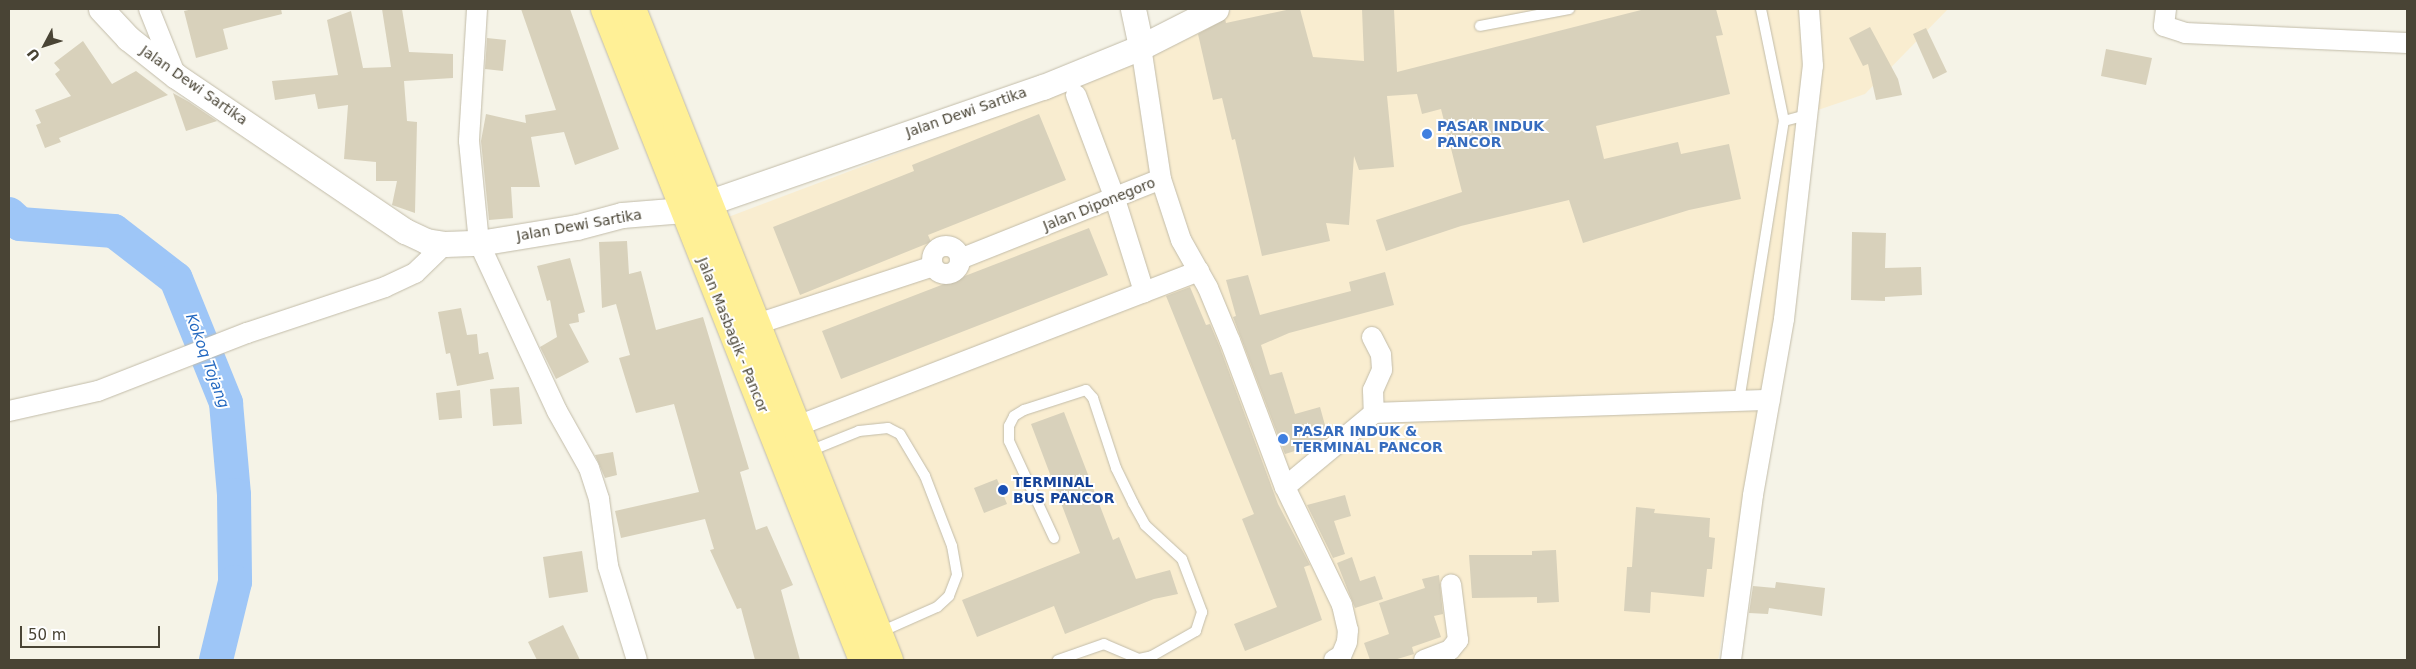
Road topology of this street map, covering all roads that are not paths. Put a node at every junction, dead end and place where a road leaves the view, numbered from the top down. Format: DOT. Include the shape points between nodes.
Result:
graph roads {
  1 [pos="101,9"];
  2 [pos="149,9"];
  3 [pos="476,9"];
  4 [pos="605,9"];
  5 [pos="632,9"];
  6 [pos="1133,9"];
  7 [pos="1216,9"];
  8 [pos="1569,9"];
  9 [pos="1761,9"];
  10 [pos="1809,9"];
  11 [pos="2166,9"];
  12 [pos="1480,26"];
  13 [pos="2407,43"];
  14 [pos="1141,47"];
  15 [pos="176,76"];
  16 [pos="1076,95"];
  17 [pos="1806,115"];
  18 [pos="1784,121"];
  19 [pos="1160,180"];
  20 [pos="1114,196"];
  21 [pos="710,202"];
  22 [pos="684,210"];
  23 [pos="479,243"];
  24 [pos="445,244"];
  25 [pos="1199,271"];
  26 [pos="1144,292"];
  27 [pos="757,324"];
  28 [pos="1372,337"];
  29 [pos="1770,400"];
  30 [pos="1739,401"];
  31 [pos="9,411"];
  32 [pos="1374,412"];
  33 [pos="797,426"];
  34 [pos="796,456"];
  35 [pos="1285,487"];
  36 [pos="1054,538"];
  37 [pos="1451,584"];
  38 [pos="866,642"];
  39 [pos="637,660"];
  40 [pos="889,660"];
  41 [pos="1058,660"];
  42 [pos="1334,660"];
  43 [pos="1424,660"];
  44 [pos="1731,660"];
  1 -- 15 [label="street, Jalan Dewi Sartika" via="128,38"];
  2 -- 15 [label="street"];
  3 -- 23 [label="street" via="468,141"];
  4 -- 22 [label="main road, Jalan Masbagik - Pancor"];
  5 -- 21 [label="main road, Jalan Masbagik - Pancor"];
  6 -- 14 [label="street, Jalan Diponegoro"];
  7 -- 14 [label="street, Jalan Dewi Sartika"];
  8 -- 12 [label="lane"];
  9 -- 18 [label="lane"];
  10 -- 17 [label="street" via="1813,66"];
  11 -- 13 [label="street" via="2164,26 2185,33"];
  14 -- 19 [label="street, Jalan Diponegoro"];
  14 -- 21 [label="street, Jalan Dewi Sartika" via="1042,87"];
  15 -- 24 [label="street, Jalan Dewi Sartika" via="405,231 426,241"];
  16 -- 20 [label="street"];
  17 -- 18 [label="lane"];
  17 -- 29 [label="street" via="1784,319"];
  18 -- 30 [label="lane"];
  19 -- 20 [label="street, Jalan Diponegoro"];
  19 -- 25 [label="street" via="1181,240"];
  20 -- 26 [label="street"];
  20 -- 27 [label="street, Jalan Diponegoro" via="960,259 954,248 942,246 933,254 933,266"];
  21 -- 22 [label="street, Jalan Dewi Sartika"];
  21 -- 27 [label="main road, Jalan Masbagik - Pancor"];
  22 -- 23 [label="street, Jalan Dewi Sartika" via="622,215 577,227"];
  22 -- 34 [label="main road, Jalan Masbagik - Pancor"];
  23 -- 24 [label="street, Jalan Dewi Sartika"];
  23 -- 39 [label="street" via="557,411 589,468 599,499 608,566"];
  24 -- 31 [label="street" via="405,278 247,333 98,391"];
  25 -- 26 [label="street"];
  25 -- 35 [label="street" via="1230,341"];
  26 -- 33 [label="street"];
  27 -- 33 [label="main road, Jalan Masbagik - Pancor"];
  28 -- 32 [label="street" via="1381,355 1382,370 1373,390"];
  29 -- 30 [label="street"];
  29 -- 44 [label="street" via="1753,495"];
  30 -- 32 [label="street"];
  32 -- 35 [label="street"];
  33 -- 34 [label="main road, Jalan Masbagik - Pancor"];
  34 -- 38 [label="main road, Jalan Masbagik - Pancor"];
  34 -- 38 [label="lane" via="859,431 888,428 900,434 925,476 952,546 957,576 948,596 937,607"];
  35 -- 42 [label="street" via="1342,605 1348,630 1347,642 1342,656"];
  36 -- 41 [label="lane" via="1009,441 1009,426 1014,416 1024,410 1086,390 1093,398 1116,468 1133,503 1145,525 1182,558 1202,612 1196,631 1152,656 1139,659 1104,644"];
  37 -- 43 [label="street" via="1458,640 1450,650"];
  38 -- 40 [label="main road, Jalan Masbagik - Pancor"];
}
